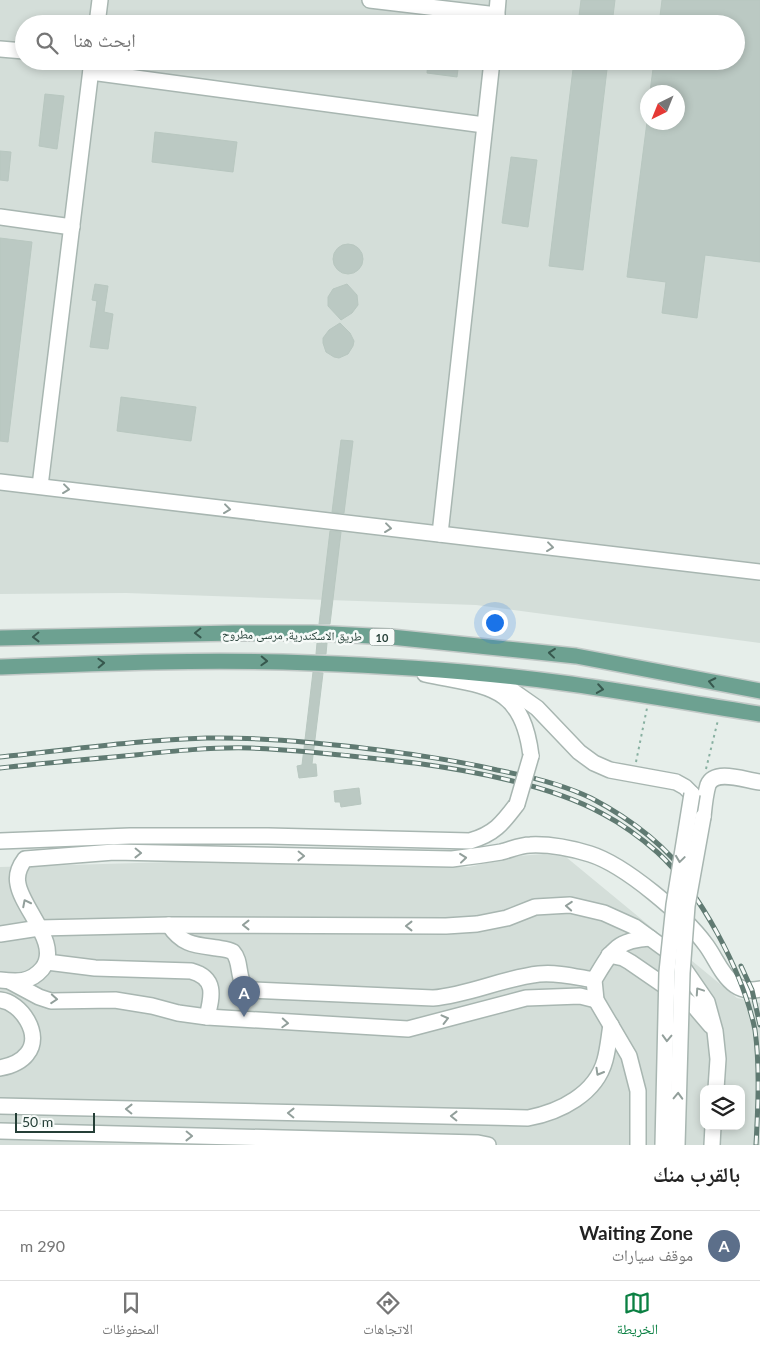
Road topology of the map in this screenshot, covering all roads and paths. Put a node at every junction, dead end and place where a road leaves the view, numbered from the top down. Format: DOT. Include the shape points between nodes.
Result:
graph roads {
  1 [pos="100,0"];
  2 [pos="370,0"];
  3 [pos="497,13"];
  4 [pos="98,15"];
  5 [pos="0,49"];
  6 [pos="15,50"];
  7 [pos="91,70"];
  8 [pos="111,70"];
  9 [pos="491,70"];
  10 [pos="484,125"];
  11 [pos="0,217"];
  12 [pos="72,226"];
  13 [pos="0,482"];
  14 [pos="40,486"];
  15 [pos="440,534"];
  16 [pos="760,572"];
  17 [pos="0,638"];
  18 [pos="0,667"];
  19 [pos="390,667"];
  20 [pos="490,675"];
  21 [pos="757,690"];
  22 [pos="650,697"];
  23 [pos="720,708"];
  24 [pos="760,714"];
  25 [pos="553,724"];
  26 [pos="634,767"];
  27 [pos="760,782"];
  28 [pos="708,784"];
  29 [pos="692,794"];
  30 [pos="684,834"];
  31 [pos="700,838"];
  32 [pos="0,842"];
  33 [pos="169,925"];
  34 [pos="39,928"];
  35 [pos="0,934"];
  36 [pos="650,938"];
  37 [pos="609,955"];
  38 [pos="48,962"];
  39 [pos="594,980"];
  40 [pos="5,981"];
  41 [pos="760,989"];
  42 [pos="0,1000"];
  43 [pos="596,1000"];
  44 [pos="207,1017"];
  45 [pos="611,1025"];
  46 [pos="715,1031"];
  47 [pos="0,1068"];
  48 [pos="716,1085"];
  49 [pos="0,1106"];
  50 [pos="713,1130"];
  51 [pos="0,1131"];
  52 [pos="488,1145"];
  53 [pos="638,1145"];
  54 [pos="663,1145"];
  55 [pos="677,1145"];
  56 [pos="712,1145"];
  1 -- 4 [label="street"];
  2 -- 3 [label="street"];
  5 -- 6 [label="street"];
  7 -- 12 [label="street"];
  8 -- 10 [label="street"];
  9 -- 10 [label="street"];
  10 -- 15 [label="street"];
  11 -- 12 [label="street"];
  12 -- 14 [label="street"];
  13 -- 14 [label="street"];
  14 -- 15 [label="street, one-way"];
  15 -- 16 [label="street, one-way"];
  21 -- 17 [label="main road, طريق الاسكندرية, مرسى مطروح / 10, one-way" via="576,656 391,637 234,633"];
  18 -- 19 [label="main road, one-way" via="234,660"];
  19 -- 20 [label="main road"];
  19 -- 32 [label="street, bridge" via="485,686 499,692 520,714 531,756 517,804 497,829 470,840 160,836"];
  20 -- 22 [label="main road, one-way"];
  20 -- 25 [label="street" via="522,696"];
  22 -- 23 [label="main road"];
  22 -- 26 [label="path"];
  23 -- 24 [label="main road"];
  23 -- 28 [label="path" via="706,772"];
  25 -- 26 [label="street" via="599,756"];
  25 -- 29 [label="street" via="594,763 610,770 676,782"];
  26 -- 29 [label="street" via="684,776 692,785"];
  27 -- 28 [label="street" via="723,776"];
  28 -- 31 [label="street, bridge"];
  29 -- 30 [label="street, bridge"];
  30 -- 31 [label="street, bridge"];
  30 -- 54 [label="street, one-way, bridge" via="667,972"];
  55 -- 31 [label="street, one-way, bridge" via="687,906"];
  33 -- 34 [label="street"];
  36 -- 33 [label="street, one-way" via="604,913 570,905 536,907 477,924 446,926"];
  33 -- 39 [label="street" via="185,942 233,952 242,981 252,990 433,998 541,974"];
  34 -- 35 [label="street"];
  34 -- 38 [label="street" via="45,940"];
  34 -- 41 [label="street, one-way" via="17,883 18,870 25,859 114,852 452,859 528,845 560,846 592,855 621,870 678,914 734,984 742,989"];
  36 -- 37 [label="street" via="632,939"];
  46 -- 36 [label="street, one-way" via="707,1002 676,957"];
  37 -- 39 [label="street"];
  37 -- 46 [label="street" via="630,962 694,1006"];
  38 -- 40 [label="street" via="26,981"];
  38 -- 44 [label="street" via="202,974 207,979 212,999"];
  39 -- 43 [label="street"];
  40 -- 44 [label="street, one-way" via="51,1000 115,1000"];
  42 -- 47 [label="street" via="21,1010 32,1037 29,1052 18,1061"];
  44 -- 43 [label="street, one-way" via="408,1029 526,998 580,996"];
  43 -- 45 [label="street"];
  45 -- 49 [label="street, one-way" via="605,1061 587,1089 560,1109 528,1118"];
  45 -- 53 [label="street" via="629,1056 638,1091"];
  46 -- 48 [label="street"];
  50 -- 56 [label="street"];
  51 -- 52 [label="street, one-way"];
}
